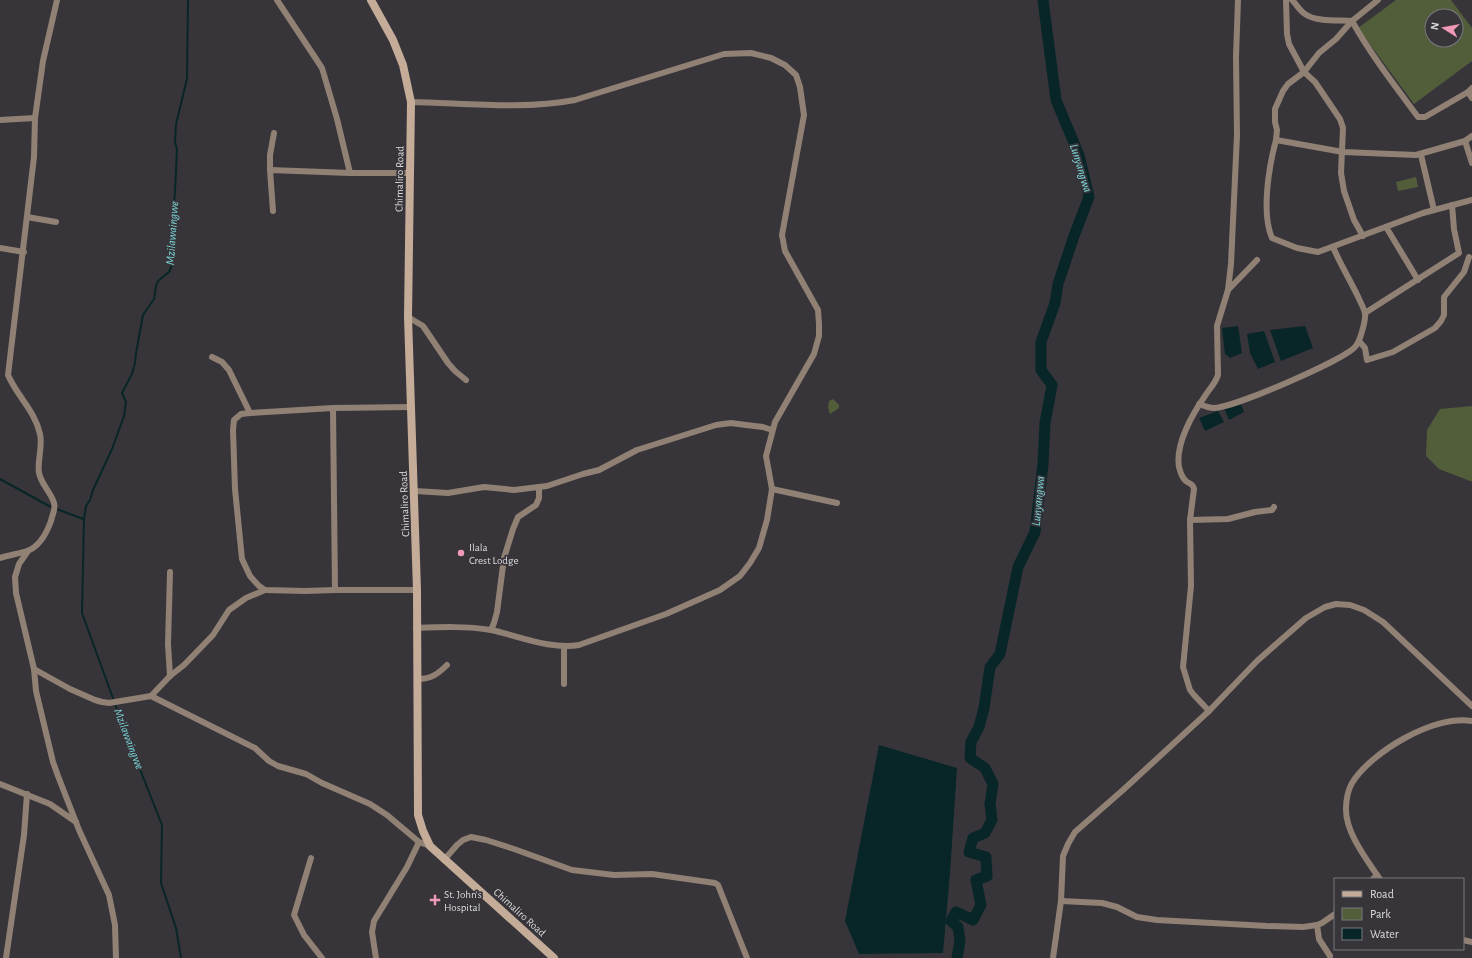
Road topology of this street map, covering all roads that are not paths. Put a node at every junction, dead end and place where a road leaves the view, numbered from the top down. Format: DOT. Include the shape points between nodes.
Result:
graph roads {
  1 [pos="57,0"];
  2 [pos="277,0"];
  3 [pos="371,0"];
  4 [pos="1238,0"];
  5 [pos="1286,0"];
  6 [pos="1292,0"];
  7 [pos="1378,0"];
  8 [pos="1352,21"];
  9 [pos="1304,72"];
  10 [pos="1470,90"];
  11 [pos="1472,98"];
  12 [pos="411,102"];
  13 [pos="35,118"];
  14 [pos="0,120"];
  15 [pos="274,133"];
  16 [pos="1472,136"];
  17 [pos="1276,140"];
  18 [pos="1465,141"];
  19 [pos="1343,152"];
  20 [pos="1421,155"];
  21 [pos="1472,163"];
  22 [pos="270,170"];
  23 [pos="350,173"];
  24 [pos="411,173"];
  25 [pos="1472,200"];
  26 [pos="1452,205"];
  27 [pos="1434,210"];
  28 [pos="273,211"];
  29 [pos="27,217"];
  30 [pos="56,222"];
  31 [pos="1386,227"];
  32 [pos="1363,236"];
  33 [pos="1333,247"];
  34 [pos="0,248"];
  35 [pos="24,252"];
  36 [pos="1459,253"];
  37 [pos="1470,257"];
  38 [pos="1257,260"];
  39 [pos="1418,280"];
  40 [pos="1228,290"];
  41 [pos="1365,313"];
  42 [pos="408,317"];
  43 [pos="1359,341"];
  44 [pos="212,357"];
  45 [pos="466,380"];
  46 [pos="1200,404"];
  47 [pos="410,407"];
  48 [pos="333,408"];
  49 [pos="250,412"];
  50 [pos="772,430"];
  51 [pos="539,487"];
  52 [pos="772,489"];
  53 [pos="415,491"];
  54 [pos="837,503"];
  55 [pos="1274,507"];
  56 [pos="1190,520"];
  57 [pos="28,551"];
  58 [pos="0,558"];
  59 [pos="170,572"];
  60 [pos="265,590"];
  61 [pos="335,590"];
  62 [pos="417,590"];
  63 [pos="416,628"];
  64 [pos="491,630"];
  65 [pos="564,646"];
  66 [pos="447,664"];
  67 [pos="34,669"];
  68 [pos="170,676"];
  69 [pos="418,679"];
  70 [pos="564,684"];
  71 [pos="151,696"];
  72 [pos="1472,706"];
  73 [pos="1209,711"];
  74 [pos="1472,721"];
  75 [pos="0,784"];
  76 [pos="27,794"];
  77 [pos="76,822"];
  78 [pos="418,842"];
  79 [pos="430,846"];
  80 [pos="311,858"];
  81 [pos="444,860"];
  82 [pos="1376,878"];
  83 [pos="1061,901"];
  84 [pos="1334,915"];
  85 [pos="1316,925"];
  86 [pos="1330,956"];
  87 [pos="6,958"];
  88 [pos="116,958"];
  89 [pos="322,958"];
  90 [pos="376,958"];
  91 [pos="554,958"];
  92 [pos="747,958"];
  93 [pos="1053,958"];
  1 -- 13 [label="street" via="43,61"];
  2 -- 23 [label="street" via="322,68"];
  3 -- 12 [label="street, Chimaliro Road" via="394,40"];
  4 -- 40 [label="street" via="1237,135"];
  5 -- 9 [label="street" via="1289,44"];
  6 -- 8 [label="street" via="1306,16"];
  7 -- 8 [label="street"];
  8 -- 9 [label="street" via="1311,61"];
  8 -- 10 [label="street" via="1418,117 1425,117"];
  9 -- 17 [label="street" via="1288,84 1279,99 1275,116"];
  9 -- 19 [label="street" via="1315,82 1340,119 1343,128"];
  10 -- 11 [label="street"];
  12 -- 24 [label="street, Chimaliro Road"];
  12 -- 50 [label="street" via="555,104 724,54 751,54 785,64 796,75 804,115 782,234 785,251 818,310 820,324 814,354"];
  13 -- 14 [label="street"];
  13 -- 29 [label="street" via="34,157"];
  15 -- 22 [label="street"];
  16 -- 18 [label="street"];
  17 -- 19 [label="street"];
  17 -- 33 [label="street" via="1270,169 1267,209 1272,238 1310,252"];
  18 -- 20 [label="street"];
  18 -- 21 [label="street"];
  19 -- 20 [label="street"];
  19 -- 32 [label="street" via="1341,173 1344,191 1354,220"];
  20 -- 27 [label="street"];
  22 -- 23 [label="street"];
  22 -- 28 [label="street"];
  23 -- 24 [label="street"];
  24 -- 42 [label="street, Chimaliro Road"];
  25 -- 26 [label="street"];
  26 -- 27 [label="street"];
  26 -- 36 [label="street"];
  27 -- 31 [label="street"];
  29 -- 30 [label="street"];
  29 -- 35 [label="street"];
  31 -- 32 [label="street"];
  31 -- 39 [label="street"];
  32 -- 33 [label="street"];
  33 -- 41 [label="street"];
  34 -- 35 [label="street"];
  35 -- 57 [label="street" via="8,375 37,422 41,436 38,466 43,485 51,495 55,507 47,532"];
  36 -- 37 [label="street"];
  36 -- 39 [label="street"];
  37 -- 43 [label="street" via="1464,272 1444,297 1444,316 1436,328 1393,352 1367,360 1365,348"];
  38 -- 40 [label="street"];
  39 -- 41 [label="street"];
  40 -- 46 [label="street" via="1217,326 1218,375"];
  41 -- 43 [label="street"];
  42 -- 45 [label="street" via="423,326 448,363"];
  42 -- 47 [label="street, Chimaliro Road"];
  43 -- 46 [label="street" via="1336,360 1249,398 1213,408"];
  44 -- 49 [label="street" via="222,362 229,370"];
  46 -- 56 [label="street" via="1181,443 1179,466 1182,476 1193,486"];
  47 -- 48 [label="street"];
  47 -- 53 [label="street, Chimaliro Road"];
  48 -- 49 [label="street"];
  48 -- 61 [label="street"];
  49 -- 60 [label="street" via="241,414 234,420 235,489 242,560 250,576"];
  50 -- 51 [label="street" via="738,424 716,425 637,450 599,470 551,486"];
  50 -- 52 [label="street" via="766,456"];
  51 -- 53 [label="street" via="514,490 484,487 448,493"];
  51 -- 64 [label="street" via="536,505 518,517 513,529 504,558 497,612"];
  52 -- 54 [label="street"];
  52 -- 65 [label="street" via="759,548 740,576 720,590 666,614 579,645"];
  53 -- 62 [label="street, Chimaliro Road"];
  55 -- 56 [label="street" via="1272,510 1234,518"];
  56 -- 73 [label="street" via="1192,586 1183,667 1190,690"];
  57 -- 58 [label="street"];
  57 -- 67 [label="street" via="19,564 15,577 16,593"];
  59 -- 68 [label="street"];
  60 -- 61 [label="street"];
  60 -- 68 [label="street" via="246,598 229,610 212,635"];
  61 -- 62 [label="street"];
  62 -- 63 [label="street, Chimaliro Road"];
  63 -- 64 [label="street" via="460,627"];
  63 -- 69 [label="street, Chimaliro Road"];
  64 -- 65 [label="street"];
  65 -- 70 [label="street"];
  66 -- 69 [label="street" via="431,678"];
  67 -- 71 [label="street" via="70,689 102,702"];
  67 -- 77 [label="street" via="36,691 53,762"];
  68 -- 71 [label="street"];
  69 -- 79 [label="street, Chimaliro Road" via="418,815"];
  71 -- 78 [label="street" via="255,748 278,766 306,774 370,804"];
  72 -- 73 [label="street" via="1383,622 1364,610 1336,604 1306,618 1257,661"];
  73 -- 83 [label="street" via="1075,832 1064,856"];
  74 -- 82 [label="street" via="1452,721 1422,729 1408,736 1373,758 1352,783 1346,809 1348,822"];
  75 -- 76 [label="street"];
  76 -- 77 [label="street" via="50,804"];
  76 -- 87 [label="street" via="24,835"];
  77 -- 88 [label="street" via="109,895 115,925"];
  78 -- 79 [label="street"];
  78 -- 90 [label="street" via="407,867 374,921 372,932"];
  79 -- 81 [label="street, Chimaliro Road"];
  80 -- 89 [label="street" via="294,915 304,935"];
  81 -- 91 [label="street, Chimaliro Road"];
  81 -- 92 [label="street" via="457,845 471,837 572,870 614,875 652,874 714,883 718,885"];
  83 -- 85 [label="street" via="1102,903 1137,917 1157,920 1291,927"];
  83 -- 93 [label="street"];
  84 -- 85 [label="street"];
  85 -- 86 [label="street" via="1319,939"];
}
